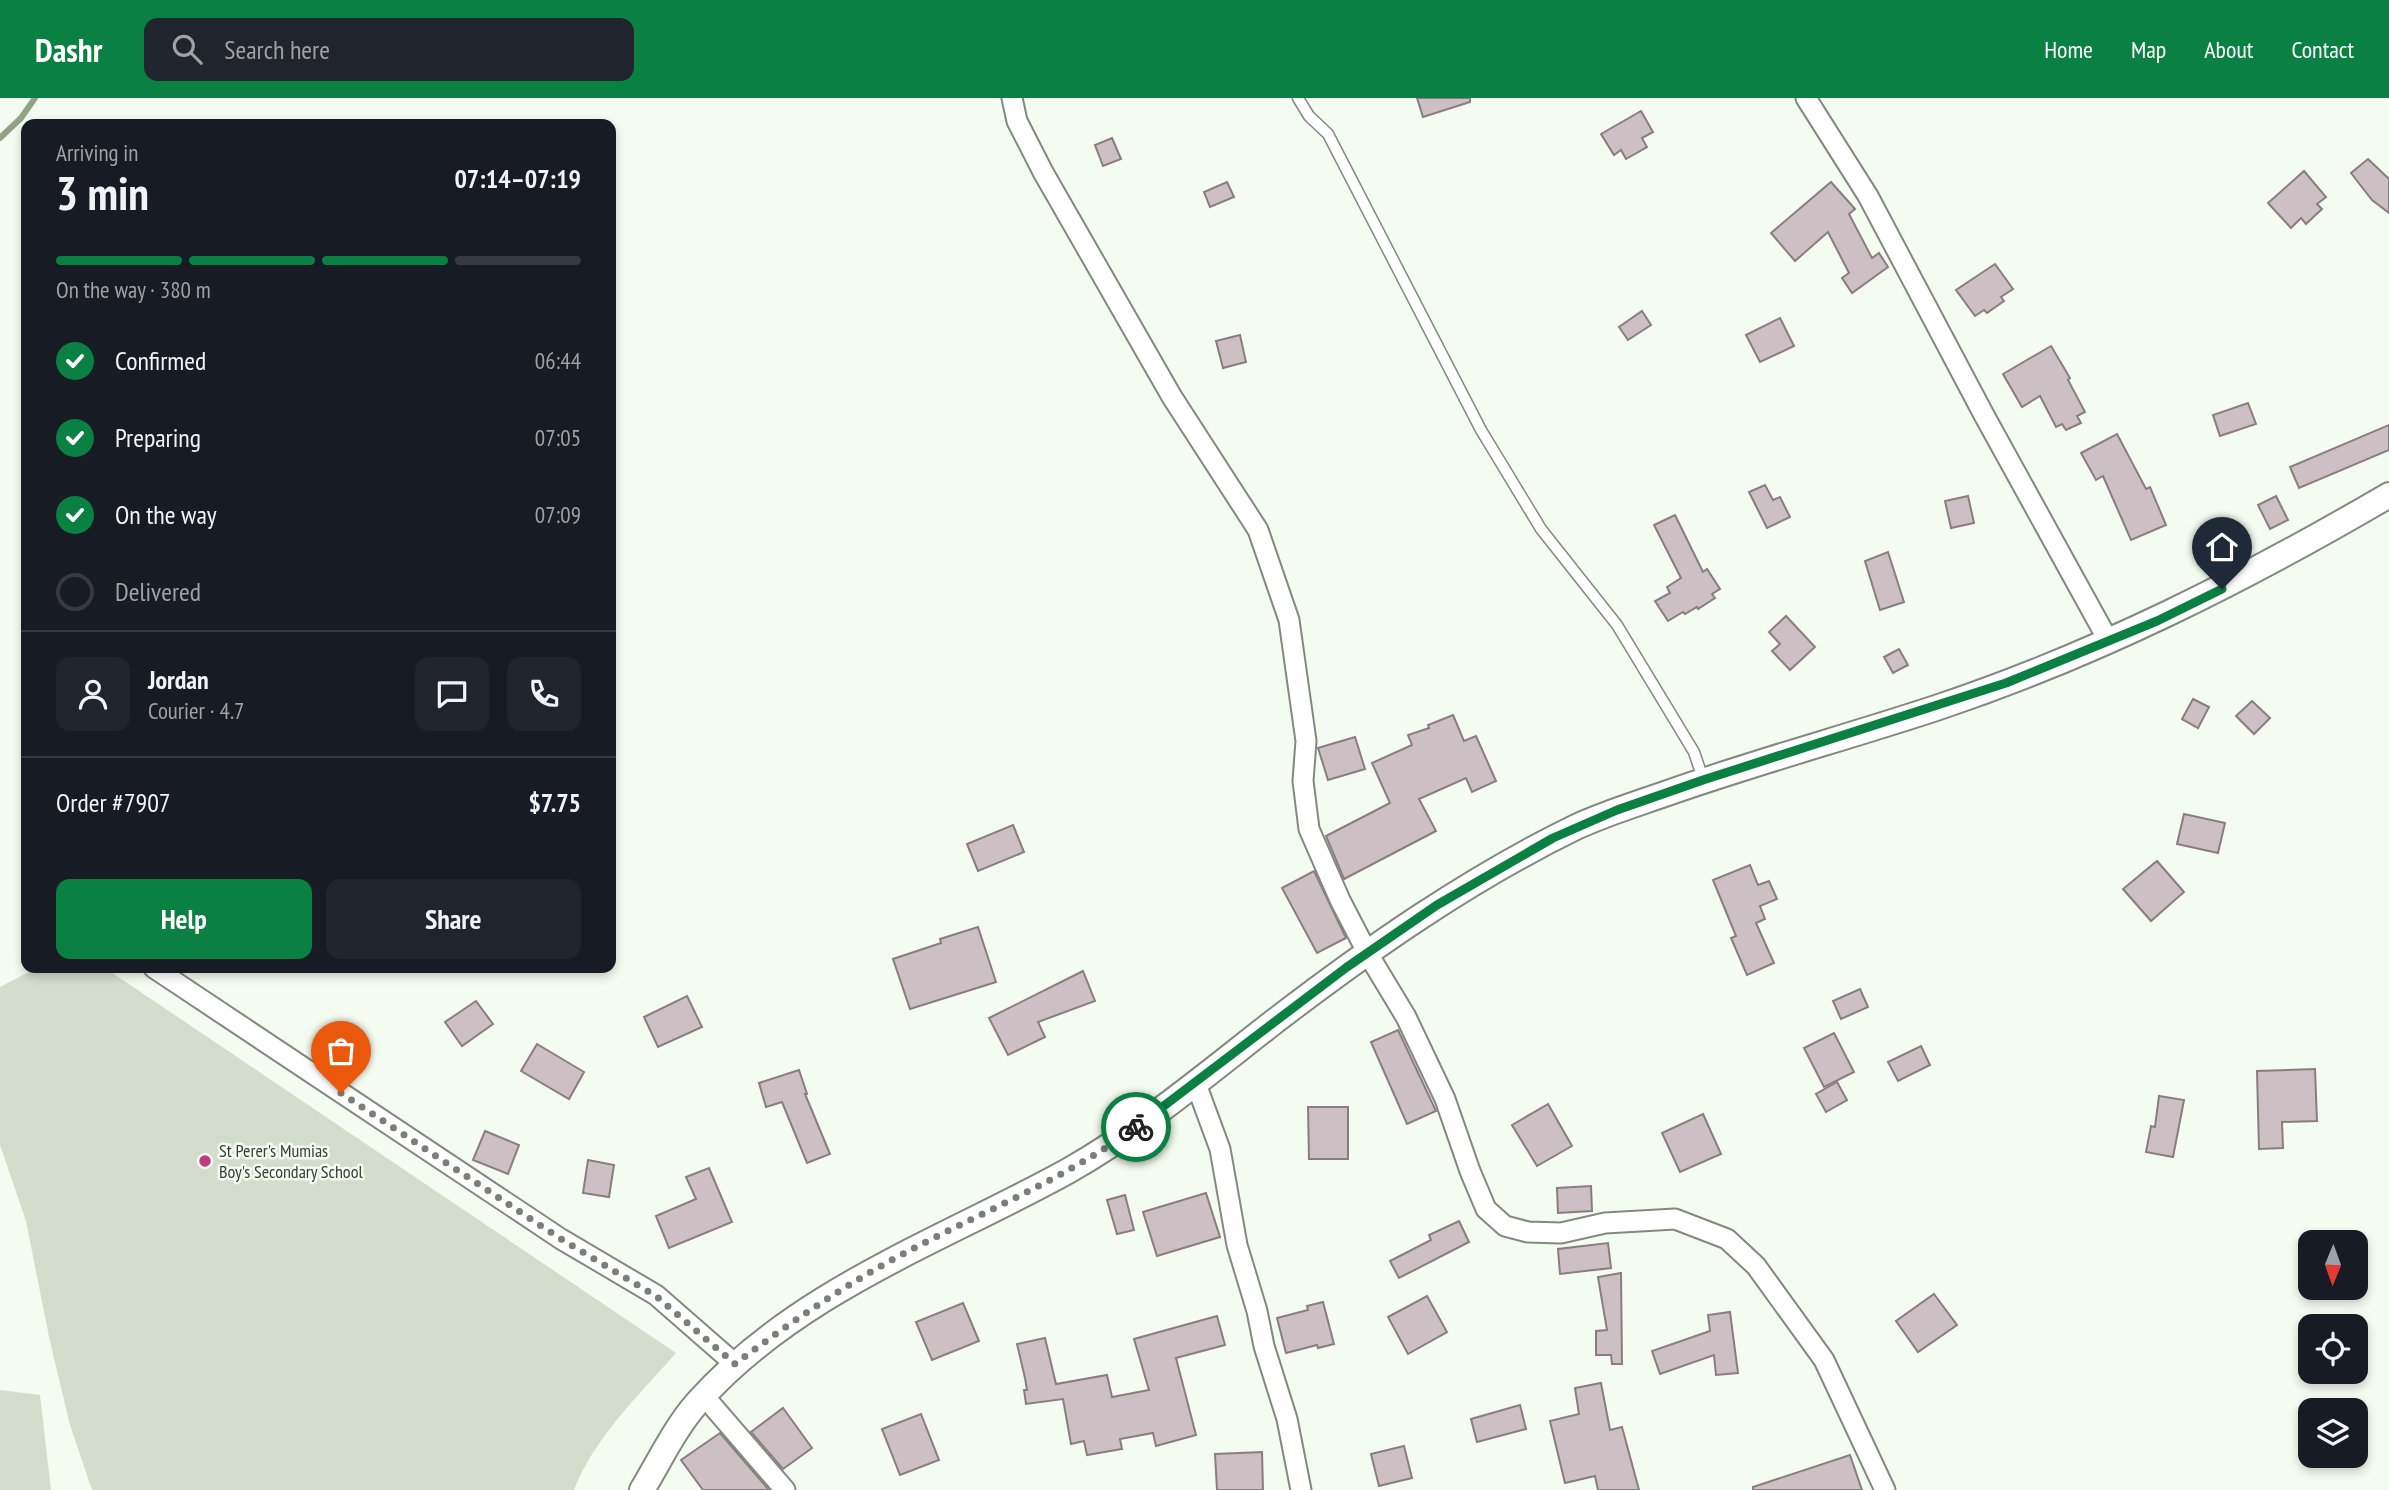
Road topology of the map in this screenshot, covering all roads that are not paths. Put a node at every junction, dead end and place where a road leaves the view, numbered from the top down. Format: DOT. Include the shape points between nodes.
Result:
graph roads {
  1 [pos="1012,98"];
  2 [pos="1298,98"];
  3 [pos="1806,98"];
  4 [pos="2389,495"];
  5 [pos="2108,640"];
  6 [pos="1703,780"];
  7 [pos="1368,954"];
  8 [pos="162,973"];
  9 [pos="1196,1084"];
  10 [pos="735,1364"];
  11 [pos="704,1396"];
  12 [pos="642,1490"];
  13 [pos="785,1490"];
  14 [pos="1301,1490"];
  15 [pos="1885,1490"];
  1 -- 7 [label="street" via="1017,121 1038,162 1151,362 1258,530 1289,620 1306,741 1303,781 1309,829"];
  2 -- 6 [label="lane" via="1328,134 1501,464 1541,529 1617,625 1694,752"];
  3 -- 5 [label="street" via="1875,208"];
  4 -- 5 [label="street" via="2243,578"];
  5 -- 6 [label="street" via="1959,700"];
  6 -- 7 [label="street" via="1553,838 1437,905"];
  7 -- 9 [label="street"];
  7 -- 15 [label="street" via="1406,1017 1445,1098 1486,1209 1505,1226 1528,1232 1561,1233 1605,1223 1675,1219 1727,1239 1756,1266 1824,1360"];
  8 -- 10 [label="street" via="561,1239 656,1296"];
  9 -- 10 [label="street" via="1069,1170 898,1256 804,1313"];
  9 -- 14 [label="street" via="1220,1149 1237,1245 1287,1419"];
  10 -- 11 [label="street"];
  11 -- 12 [label="street"];
  11 -- 13 [label="street"];
}
